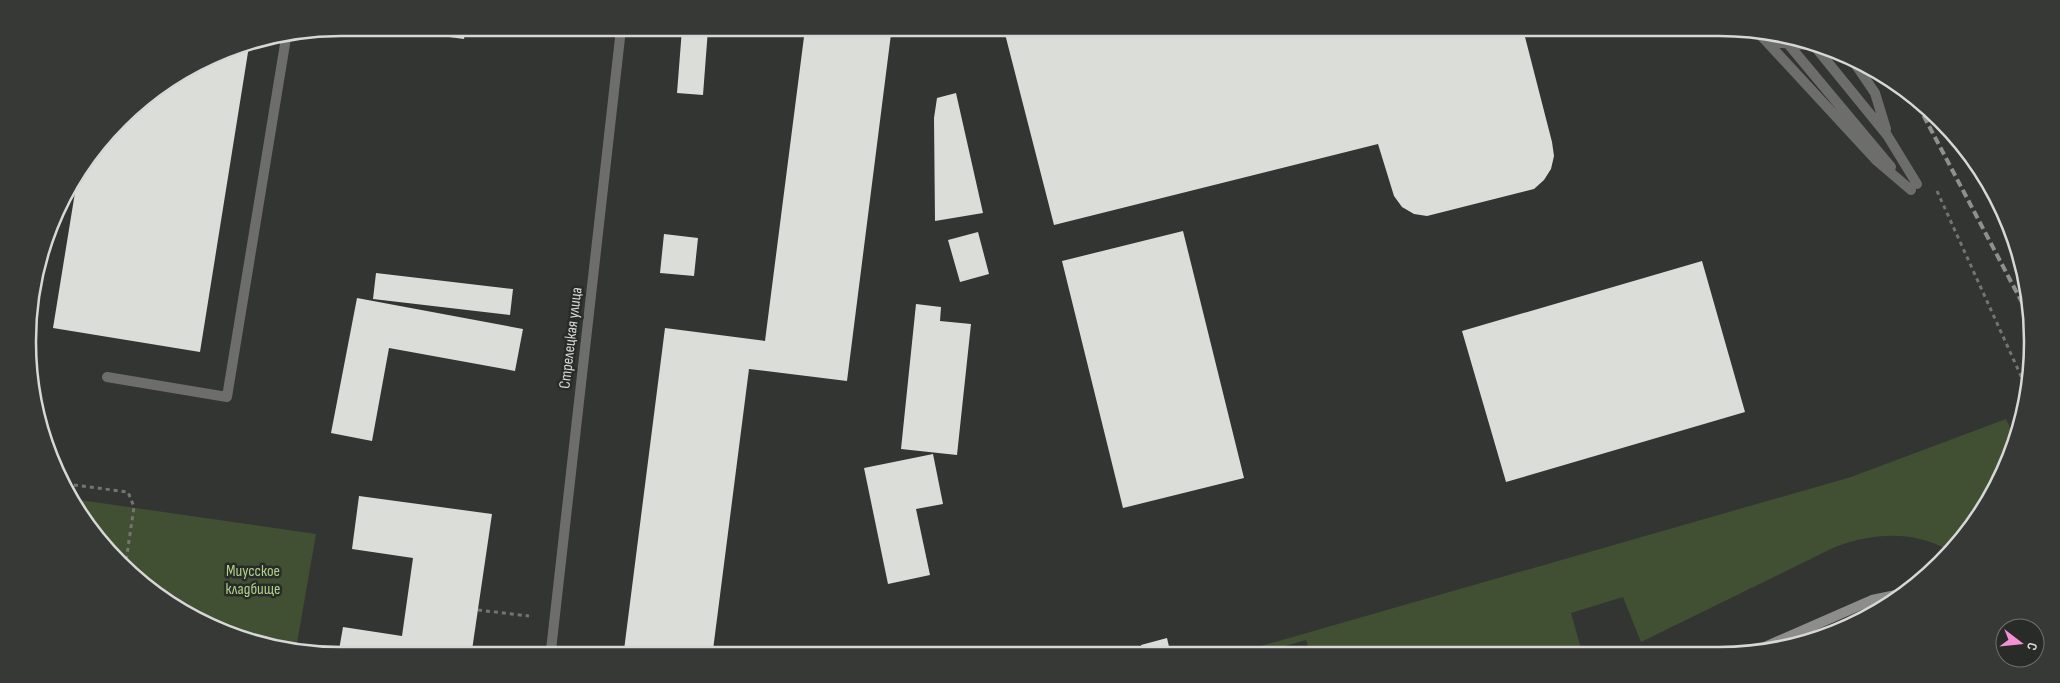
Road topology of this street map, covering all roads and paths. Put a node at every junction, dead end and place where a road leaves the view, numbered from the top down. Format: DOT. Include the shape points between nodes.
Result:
graph roads {
  1 [pos="620,36"];
  2 [pos="285,41"];
  3 [pos="1767,42"];
  4 [pos="1789,45"];
  5 [pos="1821,53"];
  6 [pos="1860,71"];
  7 [pos="1887,135"];
  8 [pos="1914,187"];
  9 [pos="1936,189"];
  10 [pos="107,377"];
  11 [pos="2021,377"];
  12 [pos="72,485"];
  13 [pos="127,558"];
  14 [pos="1884,597"];
  15 [pos="478,610"];
  16 [pos="529,616"];
  17 [pos="1779,641"];
  18 [pos="551,647"];
  1 -- 18 [label="street, Стрелецкая улица"];
  2 -- 10 [label="street" via="227,397"];
  3 -- 4 [label="street"];
  3 -- 8 [label="street" via="1877,161"];
  4 -- 8 [label="street"];
  5 -- 7 [label="street"];
  6 -- 7 [label="street" via="1875,93"];
  7 -- 8 [label="street"];
  9 -- 11 [label="path"];
  12 -- 13 [label="path" via="128,492 134,507"];
  14 -- 17 [label="street"];
  15 -- 16 [label="path"];
}
